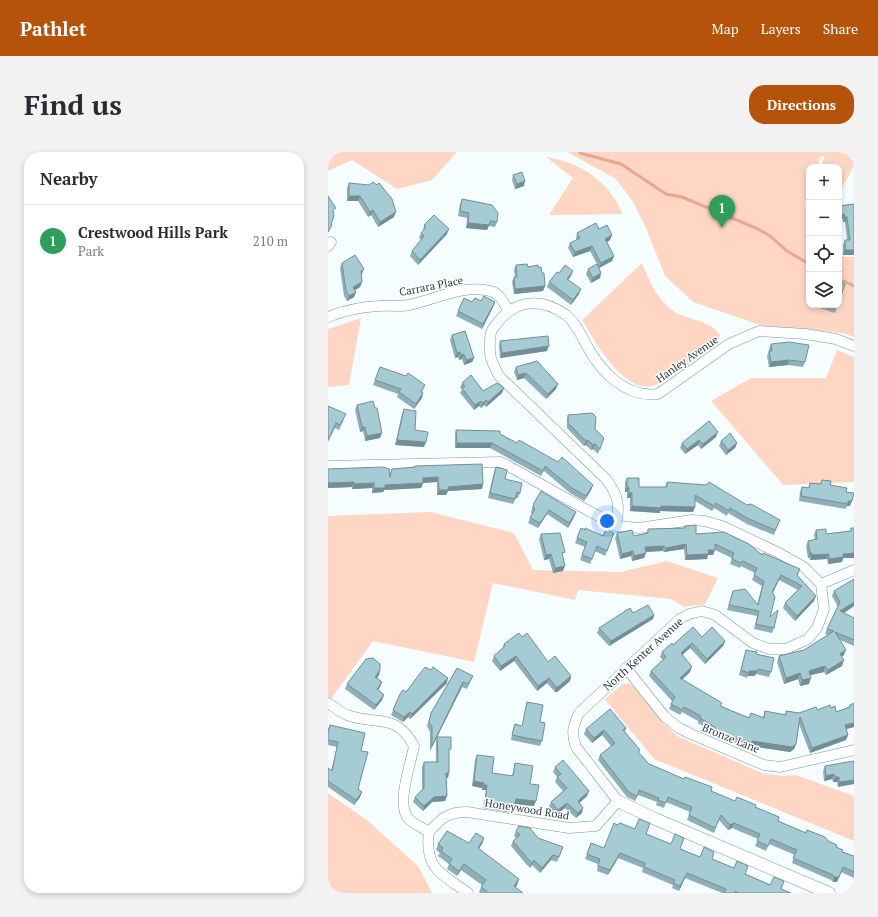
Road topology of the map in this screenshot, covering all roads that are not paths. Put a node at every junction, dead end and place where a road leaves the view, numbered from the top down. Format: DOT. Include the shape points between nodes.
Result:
graph roads {
  1 [pos="508,310"];
  2 [pos="328,317"];
  3 [pos="854,346"];
  4 [pos="328,466"];
  5 [pos="616,526"];
  6 [pos="854,570"];
  7 [pos="821,584"];
  8 [pos="626,668"];
  9 [pos="328,703"];
  10 [pos="854,750"];
  11 [pos="618,801"];
  12 [pos="429,832"];
  13 [pos="468,893"];
  14 [pos="829,893"];
  1 -- 2 [label="street, Carrara Place" via="500,297 490,291 470,290 452,292 408,305 378,306 340,312"];
  1 -- 3 [label="street, Hanley Avenue" via="531,303 557,309 575,325 587,347 608,374 623,387 647,396 658,394 729,344 759,331 805,334 836,339"];
  1 -- 5 [label="street" via="490,331 489,356 500,376 606,479 615,491 619,510"];
  4 -- 5 [label="street" via="500,462"];
  5 -- 7 [label="street" via="639,528 692,520 705,521 722,526 777,552 804,567"];
  6 -- 7 [label="street"];
  7 -- 8 [label="street, North Kenter Avenue" via="824,609 817,628 808,639 786,649 769,649 753,643 715,615 702,611 680,619"];
  8 -- 10 [label="street, Bronze Lane" via="665,717 679,728 764,764 780,768"];
  8 -- 11 [label="street, North Kenter Avenue" via="579,713 572,726 576,747"];
  9 -- 12 [label="street" via="347,715 393,723 408,733 414,746 403,797 404,810 408,819"];
  11 -- 12 [label="street, Honeywood Road" via="596,826 569,828 455,812 444,816"];
  11 -- 14 [label="street, North Kenter Avenue"];
  12 -- 13 [label="street" via="429,859 437,869"];
}
